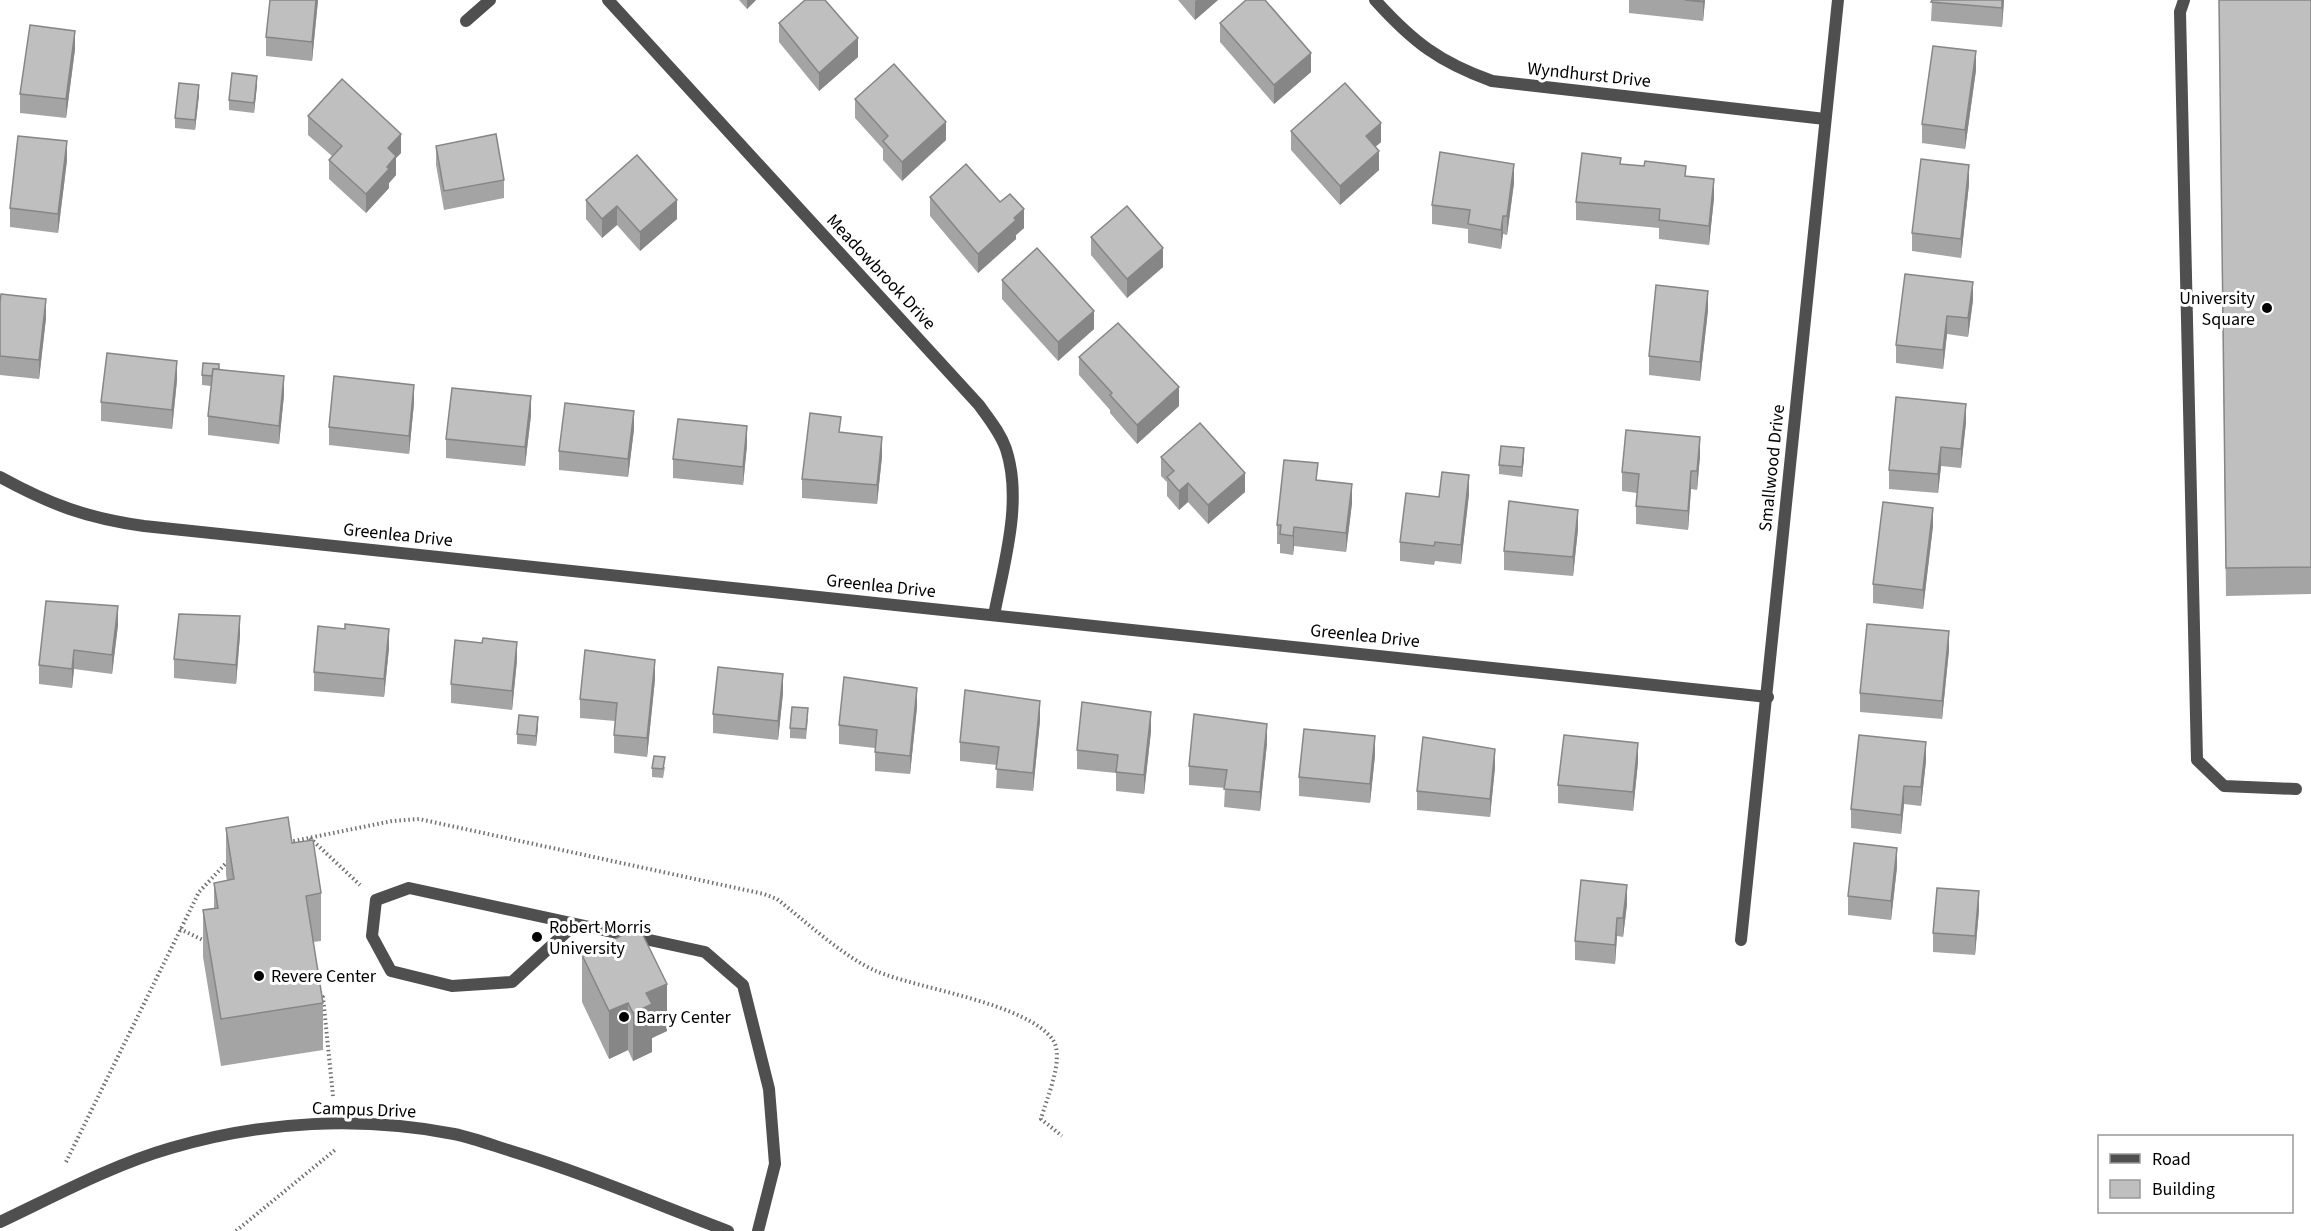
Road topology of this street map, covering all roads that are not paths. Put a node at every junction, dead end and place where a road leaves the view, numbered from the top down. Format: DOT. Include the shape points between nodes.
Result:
graph roads {
  1 [pos="490,0"];
  2 [pos="608,0"];
  3 [pos="1375,0"];
  4 [pos="1838,0"];
  5 [pos="2184,0"];
  6 [pos="466,21"];
  7 [pos="1825,119"];
  8 [pos="0,477"];
  9 [pos="994,615"];
  10 [pos="1768,697"];
  11 [pos="2296,789"];
  12 [pos="575,924"];
  13 [pos="1741,940"];
  14 [pos="0,1222"];
  15 [pos="728,1231"];
  16 [pos="758,1231"];
  1 -- 6 [label="street"];
  2 -- 9 [label="street, Meadowbrook Drive" via="995,427 1011,465 1013,489"];
  3 -- 7 [label="street, Wyndhurst Drive" via="1423,48 1456,68 1492,81"];
  4 -- 7 [label="street, Smallwood Drive"];
  5 -- 11 [label="street" via="2180,12 2197,760 2224,786"];
  7 -- 10 [label="street, Smallwood Drive"];
  8 -- 9 [label="street, Greenlea Drive" via="63,509 144,526"];
  9 -- 10 [label="street, Greenlea Drive"];
  10 -- 13 [label="street, Smallwood Drive"];
  12 -- 12 [label="street" via="409,888 376,900 372,936 391,971 452,986 512,982"];
  12 -- 16 [label="street" via="705,952 743,985 769,1089 775,1164"];
  14 -- 15 [label="street, Campus Drive" via="170,1148 250,1130 334,1123 394,1125 456,1134 545,1161"];
}
